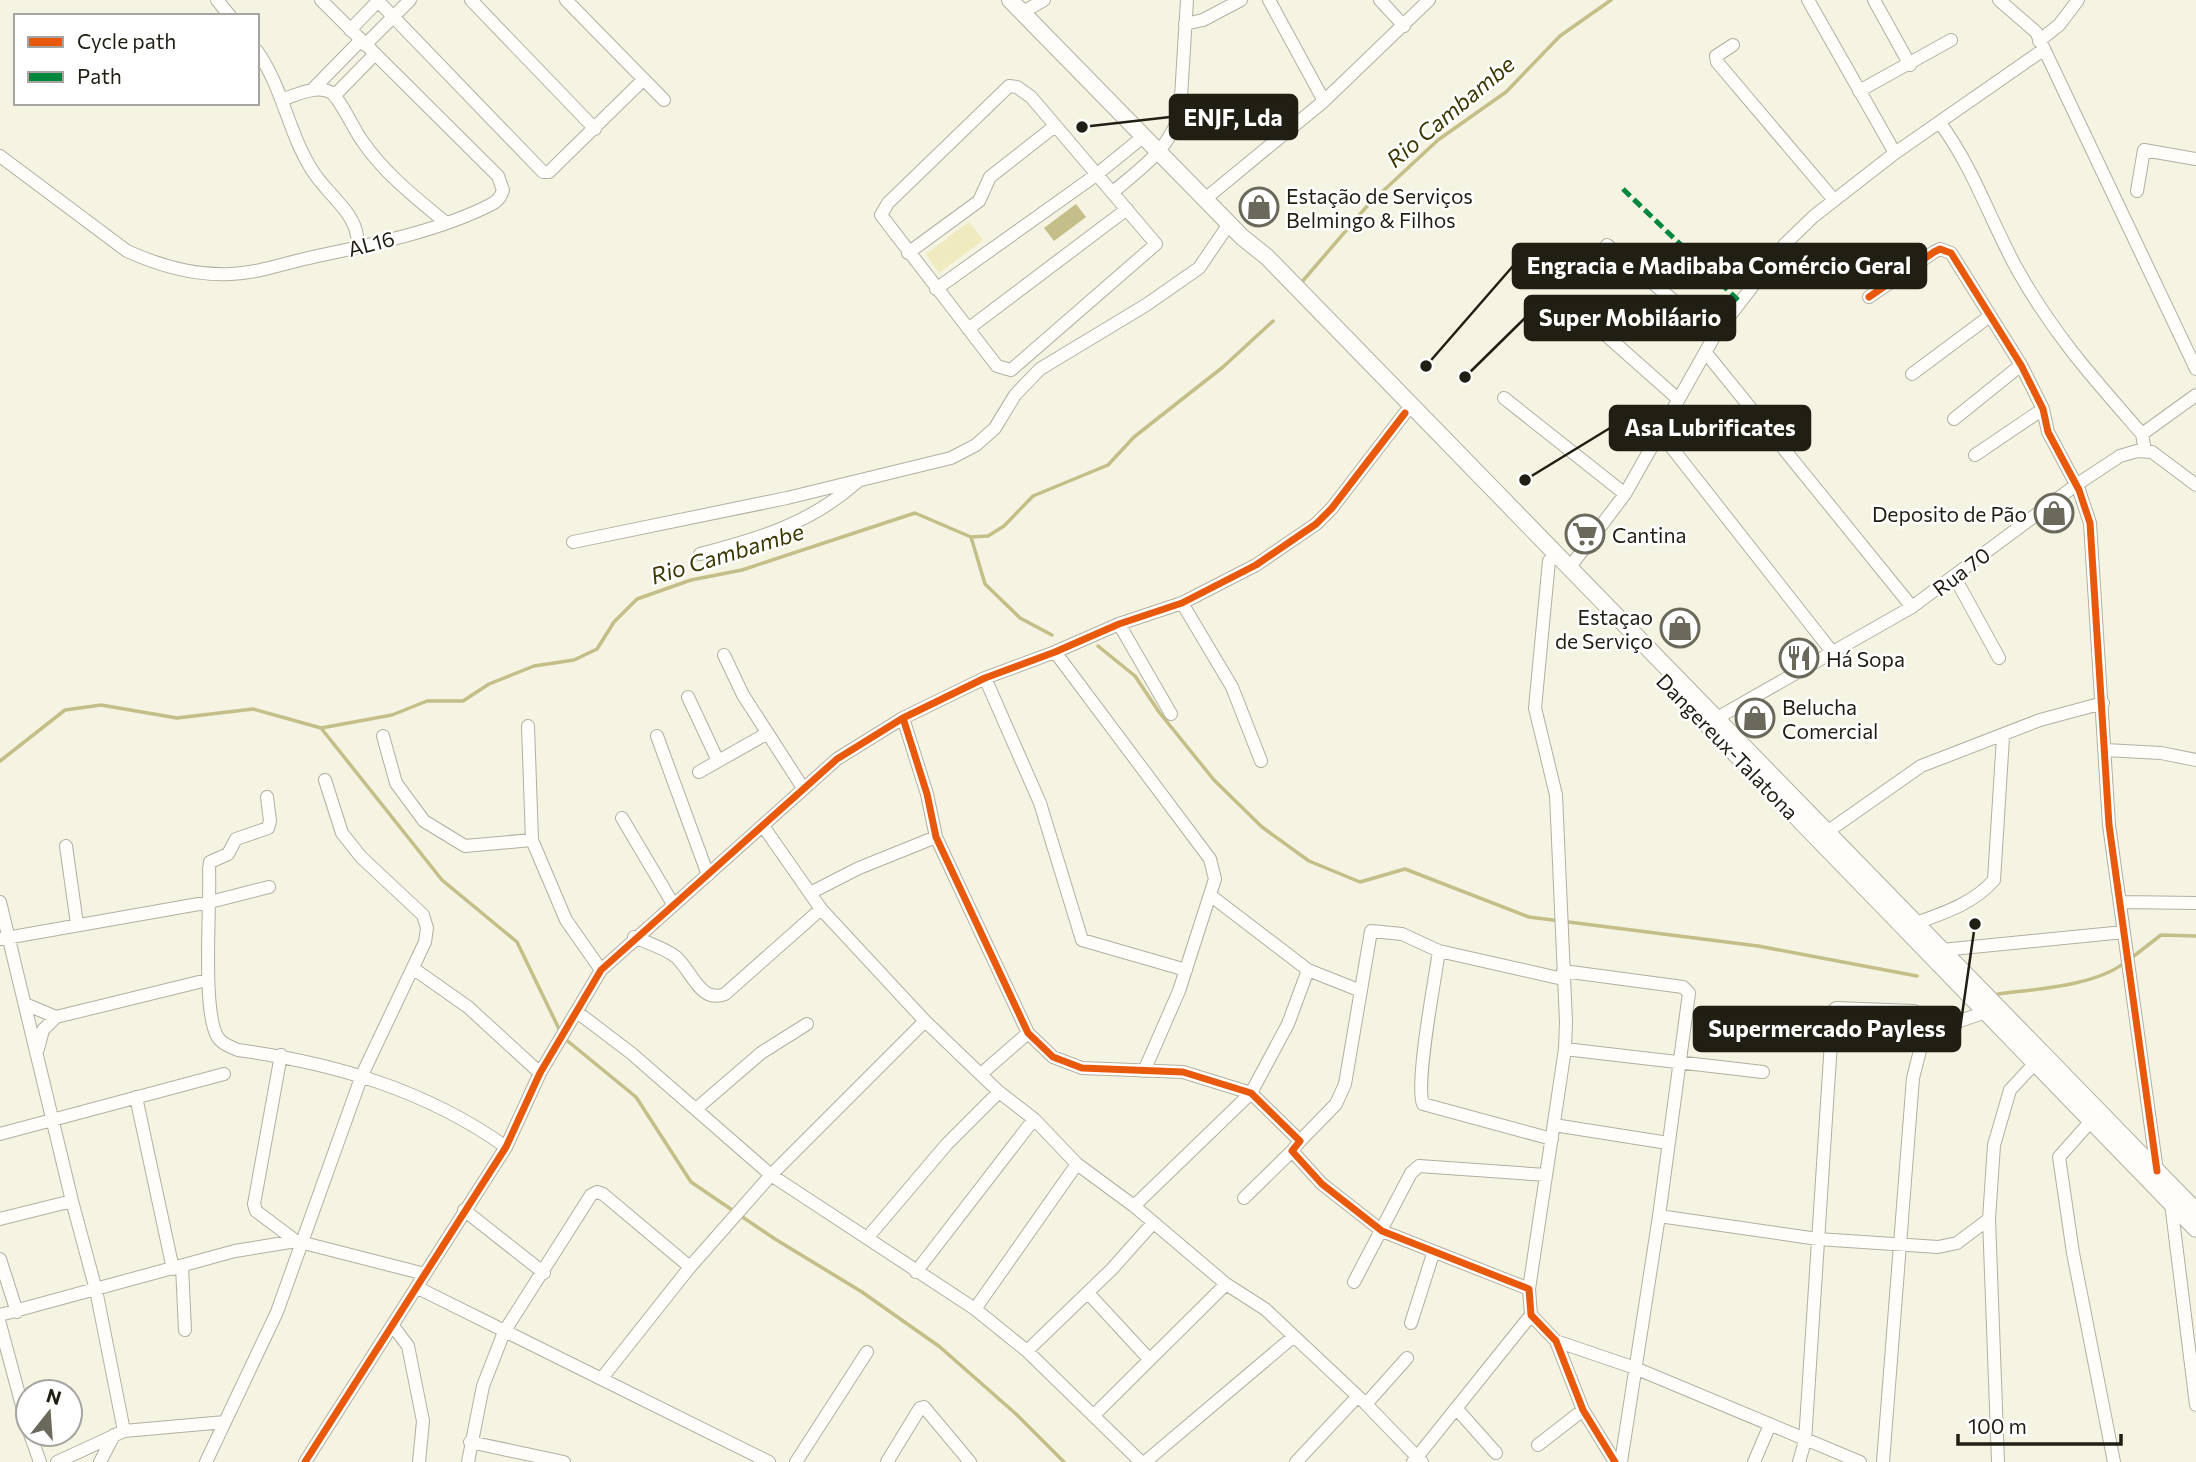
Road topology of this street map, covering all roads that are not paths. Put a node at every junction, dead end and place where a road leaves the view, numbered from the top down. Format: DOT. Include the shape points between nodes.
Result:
graph roads {
  1 [pos="217,0"];
  2 [pos="321,0"];
  3 [pos="378,0"];
  4 [pos="410,0"];
  5 [pos="471,0"];
  6 [pos="566,0"];
  7 [pos="1010,0"];
  8 [pos="1044,0"];
  9 [pos="1187,0"];
  10 [pos="1241,0"];
  11 [pos="1269,0"];
  12 [pos="1380,0"];
  13 [pos="1429,0"];
  14 [pos="1808,0"];
  15 [pos="1874,0"];
  16 [pos="2000,0"];
  17 [pos="2078,0"];
  18 [pos="1023,12"];
  19 [pos="228,14"];
  20 [pos="393,17"];
  21 [pos="1185,24"];
  22 [pos="1404,26"];
  23 [pos="350,30"];
  24 [pos="1951,40"];
  25 [pos="363,43"];
  26 [pos="1733,45"];
  27 [pos="2041,45"];
  28 [pos="375,54"];
  29 [pos="259,55"];
  30 [pos="1910,65"];
  31 [pos="643,80"];
  32 [pos="312,90"];
  33 [pos="1859,91"];
  34 [pos="335,95"];
  35 [pos="283,99"];
  36 [pos="664,100"];
  37 [pos="1324,101"];
  38 [pos="1940,122"];
  39 [pos="1055,126"];
  40 [pos="595,129"];
  41 [pos="1144,136"];
  42 [pos="1160,153"];
  43 [pos="1895,153"];
  44 [pos="0,156"];
  45 [pos="2196,159"];
  46 [pos="1096,175"];
  47 [pos="2137,191"];
  48 [pos="1113,192"];
  49 [pos="1205,198"];
  50 [pos="1834,200"];
  51 [pos="1127,209"];
  52 [pos="445,222"];
  53 [pos="1229,224"];
  54 [pos="357,236"];
  55 [pos="1607,246"];
  56 [pos="908,253"];
  57 [pos="936,289"];
  58 [pos="1869,297"];
  59 [pos="1572,305"];
  60 [pos="1990,316"];
  61 [pos="1325,323"];
  62 [pos="968,329"];
  63 [pos="1715,335"];
  64 [pos="1706,353"];
  65 [pos="2021,365"];
  66 [pos="2196,369"];
  67 [pos="1912,374"];
  68 [pos="2196,395"];
  69 [pos="1504,398"];
  70 [pos="1678,399"];
  71 [pos="2043,409"];
  72 [pos="1405,413"];
  73 [pos="1954,419"];
  74 [pos="2143,434"];
  75 [pos="1661,435"];
  76 [pos="2145,451"];
  77 [pos="1975,455"];
  78 [pos="859,480"];
  79 [pos="2076,485"];
  80 [pos="2196,485"];
  81 [pos="1625,494"];
  82 [pos="573,542"];
  83 [pos="701,554"];
  84 [pos="1549,561"];
  85 [pos="1570,567"];
  86 [pos="1954,576"];
  87 [pos="1182,603"];
  88 [pos="1912,607"];
  89 [pos="1119,624"];
  90 [pos="1055,652"];
  91 [pos="1833,653"];
  92 [pos="724,655"];
  93 [pos="1999,658"];
  94 [pos="985,678"];
  95 [pos="688,697"];
  96 [pos="2103,703"];
  97 [pos="1171,714"];
  98 [pos="903,718"];
  99 [pos="1717,718"];
  100 [pos="528,726"];
  101 [pos="766,734"];
  102 [pos="383,736"];
  103 [pos="657,736"];
  104 [pos="2003,737"];
  105 [pos="2105,750"];
  106 [pos="2196,760"];
  107 [pos="718,761"];
  108 [pos="1261,761"];
  109 [pos="699,772"];
  110 [pos="325,780"];
  111 [pos="803,788"];
  112 [pos="267,797"];
  113 [pos="622,818"];
  114 [pos="763,826"];
  115 [pos="1828,832"];
  116 [pos="936,836"];
  117 [pos="532,840"];
  118 [pos="66,846"];
  119 [pos="708,875"];
  120 [pos="269,887"];
  121 [pos="810,893"];
  122 [pos="1210,895"];
  123 [pos="0,902"];
  124 [pos="211,902"];
  125 [pos="2121,902"];
  126 [pos="2196,903"];
  127 [pos="673,904"];
  128 [pos="821,909"];
  129 [pos="1916,923"];
  130 [pos="76,924"];
  131 [pos="2124,932"];
  132 [pos="634,937"];
  133 [pos="4,938"];
  134 [pos="1942,950"];
  135 [pos="1439,951"];
  136 [pos="414,969"];
  137 [pos="601,970"];
  138 [pos="1186,970"];
  139 [pos="1308,970"];
  140 [pos="1563,975"];
  141 [pos="207,980"];
  142 [pos="1360,991"];
  143 [pos="25,1004"];
  144 [pos="577,1012"];
  145 [pos="1986,1012"];
  146 [pos="55,1017"];
  147 [pos="925,1021"];
  148 [pos="1927,1023"];
  149 [pos="807,1024"];
  150 [pos="1028,1033"];
  151 [pos="1565,1049"];
  152 [pos="37,1054"];
  153 [pos="281,1055"];
  154 [pos="2035,1063"];
  155 [pos="1679,1064"];
  156 [pos="1144,1071"];
  157 [pos="1763,1072"];
  158 [pos="540,1073"];
  159 [pos="224,1074"];
  160 [pos="981,1074"];
  161 [pos="362,1075"];
  162 [pos="999,1092"];
  163 [pos="1251,1093"];
  164 [pos="136,1097"];
  165 [pos="696,1109"];
  166 [pos="1034,1119"];
  167 [pos="53,1121"];
  168 [pos="2091,1121"];
  169 [pos="1554,1125"];
  170 [pos="0,1134"];
  171 [pos="1552,1139"];
  172 [pos="1668,1143"];
  173 [pos="1296,1146"];
  174 [pos="506,1147"];
  175 [pos="1077,1164"];
  176 [pos="2157,1171"];
  177 [pos="771,1175"];
  178 [pos="1546,1175"];
  179 [pos="1244,1198"];
  180 [pos="72,1201"];
  181 [pos="2171,1203"];
  182 [pos="1133,1206"];
  183 [pos="464,1210"];
  184 [pos="2196,1211"];
  185 [pos="1660,1216"];
  186 [pos="0,1219"];
  187 [pos="1989,1219"];
  188 [pos="1153,1223"];
  189 [pos="2196,1229"];
  190 [pos="1382,1231"];
  191 [pos="868,1237"];
  192 [pos="1818,1239"];
  193 [pos="299,1241"];
  194 [pos="1899,1243"];
  195 [pos="1433,1254"];
  196 [pos="0,1259"];
  197 [pos="690,1267"];
  198 [pos="177,1268"];
  199 [pos="916,1272"];
  200 [pos="544,1273"];
  201 [pos="425,1274"];
  202 [pos="1354,1282"];
  203 [pos="1226,1284"];
  204 [pos="418,1288"];
  205 [pos="1529,1289"];
  206 [pos="96,1290"];
  207 [pos="1088,1293"];
  208 [pos="975,1309"];
  209 [pos="17,1311"];
  210 [pos="0,1315"];
  211 [pos="1531,1315"];
  212 [pos="1410,1323"];
  213 [pos="0,1324"];
  214 [pos="393,1326"];
  215 [pos="185,1330"];
  216 [pos="503,1332"];
  217 [pos="1293,1336"];
  218 [pos="1556,1341"];
  219 [pos="1027,1351"];
  220 [pos="867,1352"];
  221 [pos="1406,1358"];
  222 [pos="1149,1359"];
  223 [pos="1635,1368"];
  224 [pos="15,1378"];
  225 [pos="601,1378"];
  226 [pos="1362,1400"];
  227 [pos="2196,1405"];
  228 [pos="1456,1408"];
  229 [pos="1583,1410"];
  230 [pos="1094,1415"];
  231 [pos="225,1422"];
  232 [pos="1769,1427"];
  233 [pos="119,1433"];
  234 [pos="1805,1441"];
  235 [pos="470,1442"];
  236 [pos="1538,1445"];
  237 [pos="1496,1452"];
  238 [pos="1417,1460"];
  239 [pos="57,1462"];
  240 [pos="100,1462"];
  241 [pos="206,1462"];
  242 [pos="305,1462"];
  243 [pos="419,1462"];
  244 [pos="468,1462"];
  245 [pos="564,1462"];
  246 [pos="769,1462"];
  247 [pos="796,1462"];
  248 [pos="887,1462"];
  249 [pos="970,1462"];
  250 [pos="1143,1462"];
  251 [pos="1296,1462"];
  252 [pos="1615,1462"];
  253 [pos="1620,1462"];
  254 [pos="1754,1462"];
  255 [pos="1799,1462"];
  256 [pos="1860,1462"];
  257 [pos="1883,1462"];
  258 [pos="1998,1462"];
  259 [pos="2114,1462"];
  1 -- 19 [label="street"];
  2 -- 23 [label="street, AL16"];
  3 -- 20 [label="street"];
  3 -- 23 [label="street"];
  4 -- 20 [label="street"];
  5 -- 40 [label="street"];
  6 -- 31 [label="street"];
  7 -- 18 [label="main road, Dangereux-Talatona"];
  8 -- 18 [label="street"];
  9 -- 21 [label="street"];
  10 -- 21 [label="street"];
  11 -- 37 [label="street"];
  12 -- 22 [label="street"];
  13 -- 22 [label="street"];
  14 -- 33 [label="street"];
  15 -- 30 [label="street"];
  16 -- 27 [label="street" via="2028,24"];
  17 -- 27 [label="street"];
  18 -- 41 [label="main road, Dangereux-Talatona"];
  20 -- 25 [label="street"];
  20 -- 40 [label="street" via="543,172 549,172"];
  21 -- 42 [label="street" via="1180,113"];
  22 -- 37 [label="street"];
  23 -- 25 [label="street, AL16"];
  24 -- 30 [label="street"];
  25 -- 28 [label="street, AL16"];
  25 -- 32 [label="street"];
  26 -- 50 [label="street" via="1716,56 1717,62"];
  27 -- 38 [label="street"];
  27 -- 66 [label="street"];
  28 -- 34 [label="street"];
  28 -- 52 [label="street, AL16" via="501,183 503,190 496,201"];
  29 -- 35 [label="street"];
  30 -- 33 [label="street"];
  31 -- 36 [label="street"];
  31 -- 40 [label="street"];
  32 -- 34 [label="street"];
  32 -- 35 [label="street"];
  33 -- 43 [label="street"];
  34 -- 52 [label="street" via="368,150"];
  35 -- 54 [label="street" via="311,169 356,223"];
  37 -- 49 [label="street"];
  38 -- 43 [label="street"];
  38 -- 74 [label="street" via="2059,338"];
  39 -- 46 [label="street"];
  39 -- 56 [label="street" via="990,177 979,201"];
  39 -- 56 [label="street" via="1024,90 1005,88 883,208 883,222"];
  41 -- 42 [label="main road, Dangereux-Talatona"];
  41 -- 46 [label="street"];
  42 -- 48 [label="street"];
  42 -- 49 [label="main road, Dangereux-Talatona"];
  43 -- 50 [label="street"];
  44 -- 52 [label="street, AL16" via="127,251 189,272 230,274 271,268"];
  45 -- 47 [label="street" via="2144,149"];
  46 -- 48 [label="street"];
  46 -- 57 [label="street"];
  48 -- 51 [label="street"];
  49 -- 53 [label="main road, Dangereux-Talatona"];
  50 -- 63 [label="street" via="1785,244"];
  51 -- 62 [label="street"];
  51 -- 62 [label="street" via="1156,246 1018,366 1002,370"];
  53 -- 61 [label="main road, Dangereux-Talatona"];
  53 -- 78 [label="street" via="1210,257 1190,275 1027,381 995,428 976,445 931,465"];
  55 -- 63 [label="street"];
  56 -- 57 [label="street"];
  57 -- 62 [label="street"];
  58 -- 60 [label="street" via="1945,250"];
  59 -- 70 [label="street"];
  60 -- 65 [label="street"];
  60 -- 67 [label="street"];
  61 -- 72 [label="main road, Dangereux-Talatona"];
  61 -- 85 [label="main road, Dangereux-Talatona"];
  63 -- 64 [label="street"];
  64 -- 70 [label="street"];
  64 -- 88 [label="street"];
  65 -- 71 [label="street"];
  65 -- 73 [label="street"];
  68 -- 74 [label="street"];
  69 -- 81 [label="street"];
  70 -- 75 [label="street"];
  71 -- 77 [label="street"];
  71 -- 79 [label="street" via="2048,432"];
  72 -- 84 [label="main road, Dangereux-Talatona"];
  72 -- 87 [label="street" via="1316,524 1256,565"];
  74 -- 76 [label="street"];
  75 -- 81 [label="street"];
  75 -- 91 [label="street"];
  76 -- 79 [label="street, Rua 70" via="2120,456"];
  76 -- 80 [label="street" via="2168,461"];
  78 -- 82 [label="street"];
  78 -- 83 [label="street" via="811,516 767,536"];
  79 -- 86 [label="street, Rua 70"];
  79 -- 96 [label="street" via="2090,523"];
  81 -- 85 [label="street"];
  84 -- 140 [label="street" via="1535,708 1556,795"];
  84 -- 145 [label="main road, Dangereux-Talatona"];
  85 -- 99 [label="main road, Dangereux-Talatona"];
  86 -- 88 [label="street, Rua 70"];
  86 -- 93 [label="street"];
  87 -- 89 [label="street"];
  87 -- 108 [label="street" via="1232,687"];
  88 -- 91 [label="street, Rua 70"];
  89 -- 90 [label="street"];
  89 -- 97 [label="street"];
  90 -- 94 [label="street"];
  90 -- 122 [label="street" via="1210,859 1215,879"];
  91 -- 99 [label="street, Rua 70"];
  92 -- 101 [label="street"];
  94 -- 98 [label="street"];
  94 -- 138 [label="street" via="1040,803 1082,940"];
  95 -- 107 [label="street"];
  96 -- 104 [label="street" via="2050,717"];
  96 -- 105 [label="street"];
  98 -- 111 [label="street" via="837,759"];
  98 -- 116 [label="street"];
  99 -- 115 [label="main road, Dangereux-Talatona"];
  100 -- 117 [label="street"];
  101 -- 107 [label="street"];
  101 -- 111 [label="street"];
  102 -- 117 [label="street" via="396,783 424,821 465,846"];
  103 -- 119 [label="street"];
  104 -- 115 [label="street" via="1921,766"];
  104 -- 129 [label="street" via="1994,880 1952,909"];
  105 -- 106 [label="street"];
  105 -- 125 [label="street" via="2109,825"];
  107 -- 109 [label="street"];
  110 -- 136 [label="street" via="342,833 423,915 428,928"];
  111 -- 114 [label="street"];
  112 -- 124 [label="street" via="268,828 244,834 228,854 210,862"];
  113 -- 127 [label="street"];
  114 -- 119 [label="street"];
  114 -- 121 [label="street"];
  115 -- 129 [label="main road, Dangereux-Talatona"];
  116 -- 121 [label="street"];
  116 -- 150 [label="street"];
  117 -- 137 [label="street" via="566,920"];
  118 -- 130 [label="street"];
  119 -- 127 [label="street"];
  120 -- 124 [label="street"];
  121 -- 128 [label="street"];
  122 -- 138 [label="street"];
  122 -- 139 [label="street"];
  123 -- 133 [label="street"];
  124 -- 130 [label="street"];
  124 -- 141 [label="street"];
  125 -- 126 [label="street"];
  125 -- 131 [label="street"];
  127 -- 132 [label="street"];
  128 -- 132 [label="street" via="717,997 706,995 677,958"];
  128 -- 147 [label="street"];
  129 -- 134 [label="main road, Dangereux-Talatona"];
  130 -- 133 [label="street"];
  131 -- 134 [label="street"];
  131 -- 176 [label="street"];
  132 -- 137 [label="street"];
  133 -- 143 [label="street"];
  134 -- 176 [label="main road, Dangereux-Talatona"];
  135 -- 140 [label="street"];
  135 -- 142 [label="street" via="1416,938 1371,931"];
  135 -- 171 [label="street" via="1426,1041 1423,1104"];
  136 -- 158 [label="street" via="468,1007"];
  136 -- 161 [label="street"];
  137 -- 144 [label="street"];
  138 -- 156 [label="street"];
  139 -- 142 [label="street"];
  139 -- 163 [label="street" via="1288,1024"];
  140 -- 151 [label="street"];
  140 -- 155 [label="street" via="1687,989"];
  141 -- 146 [label="street"];
  141 -- 153 [label="street" via="217,1037 238,1049"];
  142 -- 173 [label="street" via="1345,1084 1336,1104"];
  143 -- 146 [label="street"];
  143 -- 152 [label="street"];
  144 -- 158 [label="street"];
  144 -- 165 [label="street"];
  145 -- 148 [label="street" via="1945,1026"];
  145 -- 154 [label="main road, Dangereux-Talatona"];
  146 -- 152 [label="street" via="43,1030"];
  147 -- 160 [label="street"];
  147 -- 177 [label="street"];
  148 -- 192 [label="street" via="1914,1011 1833,1011"];
  148 -- 194 [label="street" via="1913,1078"];
  149 -- 165 [label="street" via="761,1053"];
  150 -- 156 [label="street" via="1054,1057 1082,1068"];
  150 -- 160 [label="street"];
  151 -- 155 [label="street"];
  151 -- 169 [label="street"];
  152 -- 167 [label="street"];
  153 -- 161 [label="street"];
  153 -- 193 [label="street" via="254,1204 256,1211"];
  154 -- 168 [label="main road, Dangereux-Talatona"];
  154 -- 187 [label="street" via="2013,1084 1997,1129"];
  155 -- 157 [label="street"];
  155 -- 172 [label="street"];
  156 -- 163 [label="street" via="1183,1072"];
  158 -- 174 [label="street"];
  159 -- 164 [label="street"];
  160 -- 162 [label="street"];
  161 -- 174 [label="street" via="476,1125"];
  161 -- 193 [label="street"];
  162 -- 166 [label="street"];
  162 -- 191 [label="street" via="947,1144"];
  163 -- 173 [label="street"];
  163 -- 182 [label="street"];
  164 -- 167 [label="street"];
  164 -- 198 [label="street"];
  165 -- 177 [label="street"];
  166 -- 175 [label="street"];
  166 -- 199 [label="street"];
  167 -- 170 [label="street"];
  167 -- 180 [label="street"];
  168 -- 181 [label="main road, Dangereux-Talatona"];
  168 -- 259 [label="street" via="2059,1157"];
  169 -- 171 [label="street"];
  169 -- 172 [label="street"];
  171 -- 178 [label="street"];
  172 -- 185 [label="street"];
  173 -- 179 [label="street"];
  173 -- 190 [label="street" via="1322,1184"];
  174 -- 183 [label="street"];
  175 -- 182 [label="street"];
  175 -- 208 [label="street"];
  176 -- 184 [label="main road, Dangereux-Talatona"];
  177 -- 191 [label="street"];
  177 -- 197 [label="street"];
  178 -- 190 [label="street" via="1419,1166"];
  178 -- 205 [label="street"];
  180 -- 186 [label="street"];
  180 -- 206 [label="street"];
  181 -- 189 [label="main road, Dangereux-Talatona"];
  181 -- 227 [label="street"];
  182 -- 188 [label="street"];
  183 -- 200 [label="street"];
  183 -- 201 [label="street"];
  185 -- 192 [label="street"];
  185 -- 223 [label="street"];
  187 -- 194 [label="street" via="1957,1243 1938,1247"];
  187 -- 258 [label="street"];
  188 -- 203 [label="street"];
  188 -- 207 [label="street"];
  190 -- 195 [label="street"];
  190 -- 202 [label="street"];
  191 -- 199 [label="street"];
  192 -- 194 [label="street"];
  192 -- 234 [label="street"];
  193 -- 198 [label="street" via="235,1251"];
  193 -- 201 [label="street"];
  193 -- 231 [label="street" via="277,1312"];
  194 -- 257 [label="street"];
  195 -- 205 [label="street"];
  195 -- 212 [label="street"];
  196 -- 209 [label="street"];
  197 -- 200 [label="street" via="597,1192"];
  197 -- 225 [label="street"];
  198 -- 206 [label="street"];
  198 -- 215 [label="street"];
  199 -- 208 [label="street"];
  200 -- 216 [label="street"];
  201 -- 204 [label="street"];
  203 -- 217 [label="street" via="1265,1309"];
  203 -- 222 [label="street"];
  204 -- 214 [label="street"];
  204 -- 216 [label="street"];
  205 -- 211 [label="street"];
  206 -- 209 [label="street"];
  206 -- 233 [label="street"];
  207 -- 219 [label="street"];
  207 -- 222 [label="street"];
  208 -- 219 [label="street"];
  209 -- 210 [label="street"];
  211 -- 218 [label="street"];
  211 -- 228 [label="street"];
  213 -- 224 [label="street"];
  214 -- 242 [label="street"];
  214 -- 243 [label="street" via="408,1346 423,1421"];
  216 -- 225 [label="street"];
  216 -- 235 [label="street" via="483,1386"];
  217 -- 226 [label="street"];
  217 -- 250 [label="street"];
  218 -- 223 [label="street"];
  218 -- 229 [label="street"];
  219 -- 230 [label="street"];
  220 -- 247 [label="street"];
  221 -- 226 [label="street"];
  222 -- 230 [label="street"];
  223 -- 232 [label="street"];
  223 -- 253 [label="street"];
  225 -- 246 [label="street"];
  226 -- 238 [label="street"];
  226 -- 251 [label="street"];
  228 -- 237 [label="street"];
  228 -- 238 [label="street"];
  229 -- 236 [label="street"];
  229 -- 252 [label="street"];
  230 -- 250 [label="street"];
  231 -- 233 [label="street"];
  231 -- 241 [label="street"];
  232 -- 234 [label="street"];
  232 -- 254 [label="street"];
  233 -- 239 [label="street"];
  233 -- 240 [label="street"];
  234 -- 255 [label="street"];
  234 -- 256 [label="street"];
  235 -- 244 [label="street"];
  235 -- 245 [label="street"];
  248 -- 249 [label="street" via="924,1407"];
}
